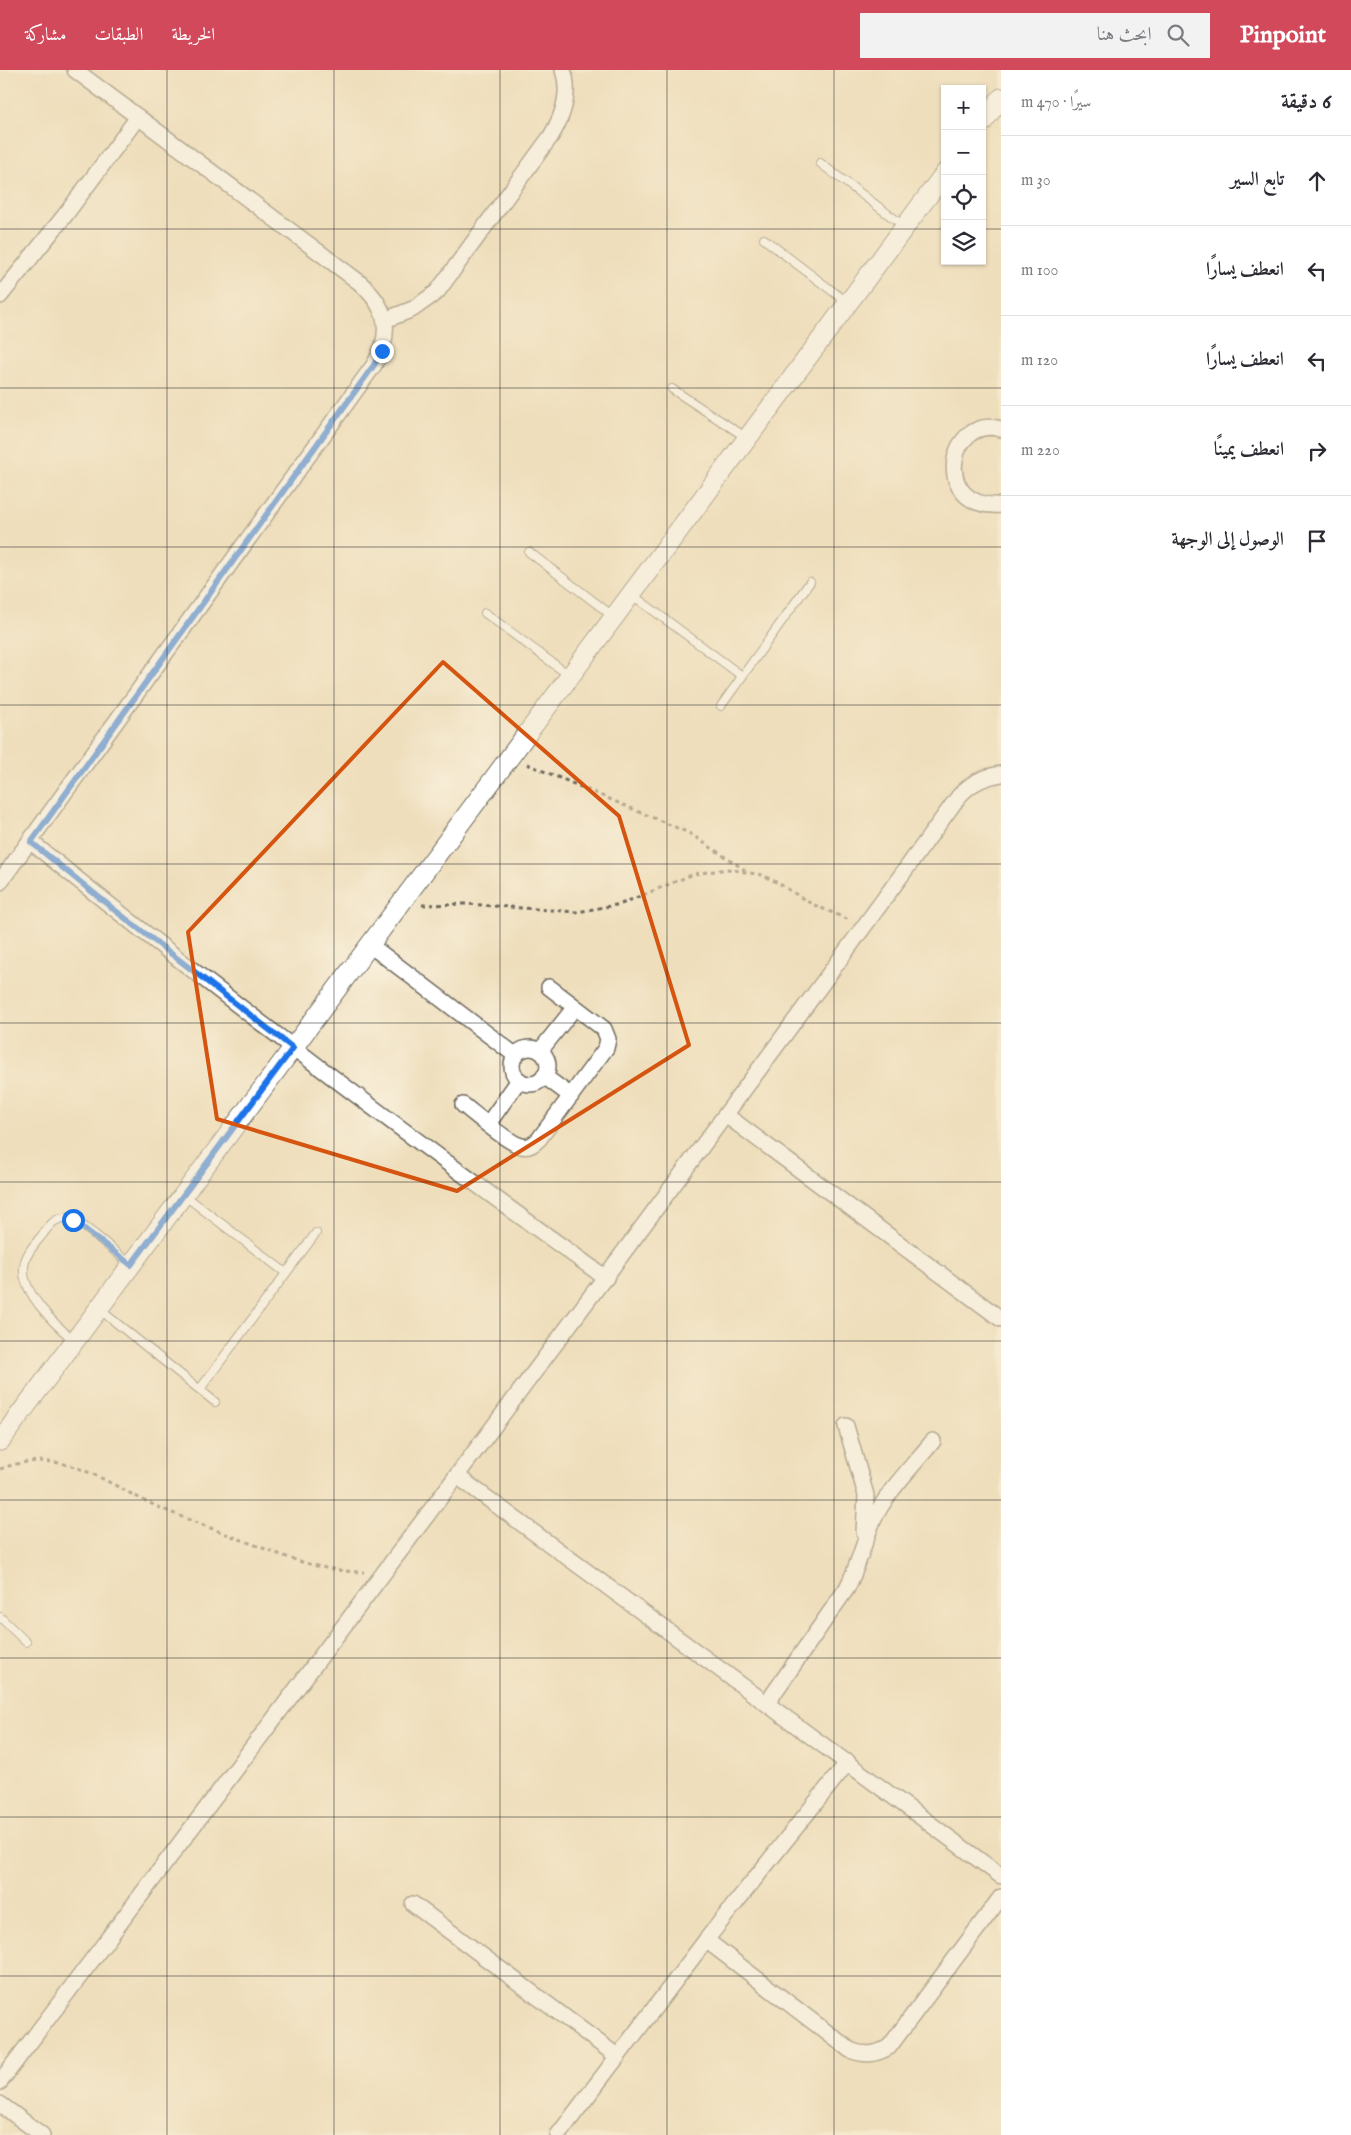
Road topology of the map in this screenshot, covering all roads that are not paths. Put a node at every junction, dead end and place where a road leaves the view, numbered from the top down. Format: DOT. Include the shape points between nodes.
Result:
graph roads {
  1 [pos="75,70"];
  2 [pos="563,70"];
  3 [pos="1001,98"];
  4 [pos="138,117"];
  5 [pos="986,118"];
  6 [pos="820,162"];
  7 [pos="943,175"];
  8 [pos="905,226"];
  9 [pos="764,239"];
  10 [pos="0,296"];
  11 [pos="848,303"];
  12 [pos="385,320"];
  13 [pos="672,389"];
  14 [pos="1001,428"];
  15 [pos="747,438"];
  16 [pos="1001,505"];
  17 [pos="529,552"];
  18 [pos="810,582"];
  19 [pos="631,594"];
  20 [pos="485,613"];
  21 [pos="614,617"];
  22 [pos="570,676"];
  23 [pos="742,676"];
  24 [pos="720,706"];
  25 [pos="1001,774"];
  26 [pos="31,842"];
  27 [pos="0,882"];
  28 [pos="370,945"];
  29 [pos="549,987"];
  30 [pos="575,1007"];
  31 [pos="293,1048"];
  32 [pos="540,1051"];
  33 [pos="515,1055"];
  34 [pos="544,1076"];
  35 [pos="519,1080"];
  36 [pos="571,1096"];
  37 [pos="463,1106"];
  38 [pos="727,1116"];
  39 [pos="488,1124"];
  40 [pos="184,1195"];
  41 [pos="316,1233"];
  42 [pos="131,1265"];
  43 [pos="286,1273"];
  44 [pos="606,1278"];
  45 [pos="99,1309"];
  46 [pos="1001,1319"];
  47 [pos="75,1340"];
  48 [pos="200,1389"];
  49 [pos="216,1402"];
  50 [pos="846,1426"];
  51 [pos="0,1441"];
  52 [pos="933,1441"];
  53 [pos="457,1476"];
  54 [pos="862,1553"];
  55 [pos="0,1617"];
  56 [pos="26,1642"];
  57 [pos="767,1703"];
  58 [pos="848,1762"];
  59 [pos="1001,1876"];
  60 [pos="1001,1897"];
  61 [pos="413,1904"];
  62 [pos="706,1940"];
  63 [pos="617,2056"];
  64 [pos="0,2082"];
  65 [pos="0,2104"];
  66 [pos="42,2135"];
  67 [pos="558,2135"];
  1 -- 4 [label="street"];
  2 -- 12 [label="street" via="565,107 545,144 437,292 413,309"];
  3 -- 5 [label="street"];
  4 -- 10 [label="street"];
  4 -- 12 [label="street" via="359,282 380,306"];
  6 -- 8 [label="lane"];
  7 -- 8 [label="street"];
  8 -- 11 [label="street"];
  9 -- 11 [label="lane"];
  11 -- 15 [label="street"];
  12 -- 26 [label="street" via="386,336 374,365"];
  13 -- 15 [label="lane"];
  14 -- 16 [label="street" via="973,432 956,450 953,462 956,480 966,496 982,504"];
  15 -- 19 [label="street"];
  17 -- 21 [label="lane"];
  18 -- 23 [label="lane"];
  19 -- 21 [label="street"];
  19 -- 23 [label="lane"];
  20 -- 22 [label="lane"];
  21 -- 22 [label="street"];
  22 -- 28 [label="street"];
  23 -- 24 [label="lane"];
  25 -- 38 [label="street" via="970,784 959,796"];
  26 -- 27 [label="street"];
  26 -- 31 [label="street"];
  28 -- 31 [label="street"];
  28 -- 33 [label="street"];
  29 -- 30 [label="street"];
  30 -- 32 [label="street"];
  30 -- 36 [label="street" via="604,1029 608,1038 606,1048"];
  31 -- 40 [label="street"];
  31 -- 44 [label="street"];
  32 -- 33 [label="street" via="524,1048"];
  32 -- 34 [label="street" via="548,1066"];
  33 -- 35 [label="street" via="512,1071"];
  34 -- 35 [label="street" via="530,1084"];
  34 -- 36 [label="street"];
  35 -- 39 [label="street"];
  36 -- 39 [label="street" via="539,1140 530,1146 518,1146"];
  37 -- 39 [label="street"];
  38 -- 44 [label="street"];
  38 -- 46 [label="street"];
  40 -- 42 [label="street"];
  40 -- 43 [label="lane"];
  41 -- 43 [label="lane"];
  42 -- 45 [label="street"];
  42 -- 47 [label="lane" via="66,1218 54,1222 31,1249 24,1267 28,1286 51,1320"];
  43 -- 48 [label="lane"];
  44 -- 53 [label="street"];
  45 -- 47 [label="street"];
  45 -- 48 [label="lane"];
  47 -- 51 [label="street"];
  48 -- 49 [label="lane"];
  50 -- 54 [label="street" via="866,1495"];
  52 -- 54 [label="street" via="880,1508"];
  53 -- 57 [label="street"];
  53 -- 64 [label="street"];
  54 -- 57 [label="street" via="842,1597"];
  55 -- 56 [label="lane"];
  57 -- 58 [label="street"];
  58 -- 59 [label="street"];
  58 -- 62 [label="street"];
  60 -- 62 [label="street" via="889,2047 870,2054 850,2050"];
  61 -- 63 [label="street"];
  62 -- 63 [label="street"];
  63 -- 67 [label="street"];
  65 -- 66 [label="street"];
}
